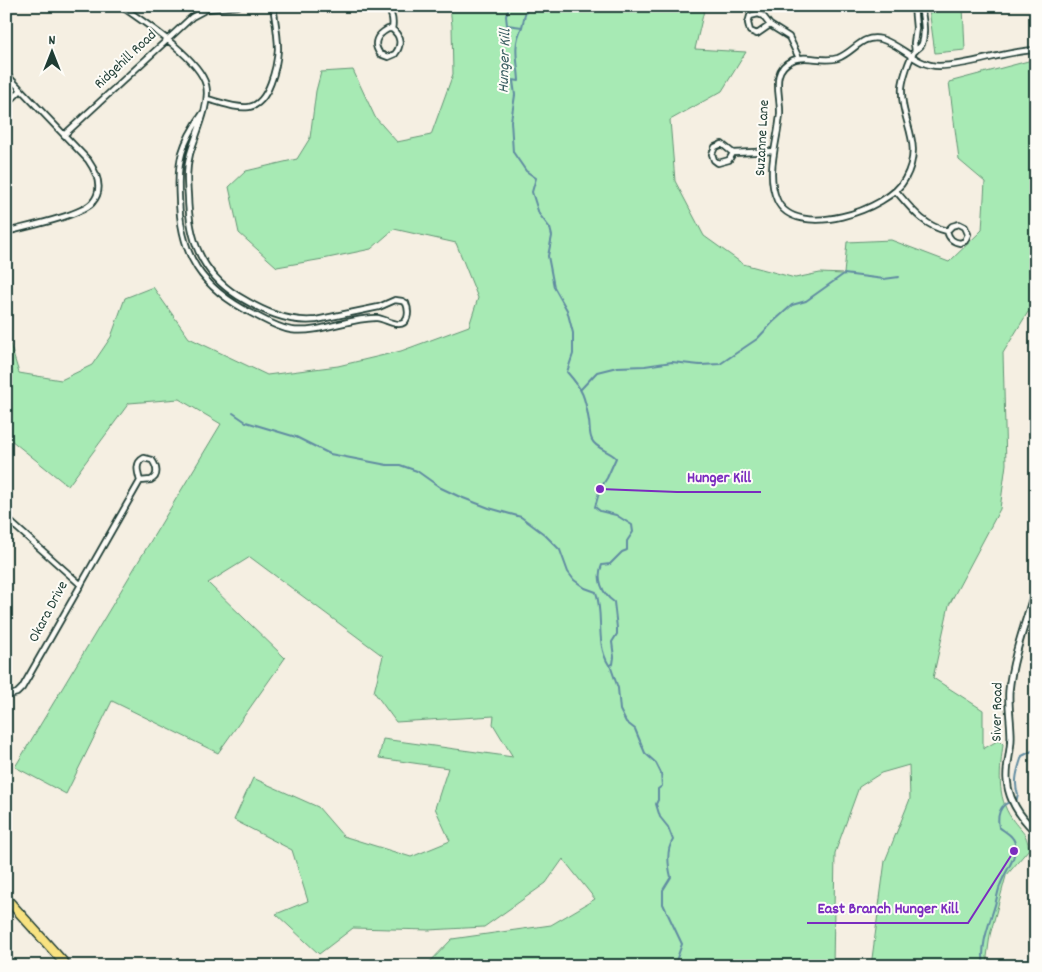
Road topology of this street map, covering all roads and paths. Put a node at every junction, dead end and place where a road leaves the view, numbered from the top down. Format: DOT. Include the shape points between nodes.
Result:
graph roads {
  1 [pos="121,6"];
  2 [pos="238,6"];
  3 [pos="273,6"];
  4 [pos="386,6"];
  5 [pos="914,6"];
  6 [pos="921,6"];
  7 [pos="770,25"];
  8 [pos="392,29"];
  9 [pos="166,39"];
  10 [pos="1036,50"];
  11 [pos="914,51"];
  12 [pos="912,57"];
  13 [pos="798,58"];
  14 [pos="6,74"];
  15 [pos="21,90"];
  16 [pos="207,99"];
  17 [pos="6,106"];
  18 [pos="203,112"];
  19 [pos="64,134"];
  20 [pos="773,151"];
  21 [pos="733,153"];
  22 [pos="178,171"];
  23 [pos="187,172"];
  24 [pos="896,191"];
  25 [pos="946,231"];
  26 [pos="6,232"];
  27 [pos="200,256"];
  28 [pos="192,260"];
  29 [pos="257,307"];
  30 [pos="252,314"];
  31 [pos="321,318"];
  32 [pos="324,328"];
  33 [pos="140,481"];
  34 [pos="6,518"];
  35 [pos="81,585"];
  36 [pos="1036,587"];
  37 [pos="6,696"];
  38 [pos="1036,832"];
  39 [pos="6,898"];
  40 [pos="67,966"];
  1 -- 9 [label="street"];
  2 -- 9 [label="street, Ridgehill Road" via="201,12"];
  3 -- 16 [label="street" via="277,58 272,80 262,99 248,107"];
  4 -- 8 [label="street" via="393,18"];
  5 -- 11 [label="street, Suzanne Lane"];
  6 -- 11 [label="street, Suzanne Lane" via="923,41 921,47"];
  7 -- 7 [label="street" via="757,34 750,32 748,23 750,16 758,14"];
  7 -- 13 [label="street" via="789,37"];
  8 -- 8 [label="street" via="382,33 376,43 378,52 384,56 392,56 399,47 398,34"];
  9 -- 16 [label="street" via="199,72 206,84"];
  9 -- 19 [label="street, Ridgehill Road"];
  10 -- 12 [label="street" via="946,65 923,63"];
  11 -- 12 [label="street, Suzanne Lane"];
  12 -- 13 [label="street" via="875,38 862,41 832,59"];
  12 -- 24 [label="street, Suzanne Lane" via="902,88 913,139 912,162"];
  13 -- 20 [label="street, Suzanne Lane" via="788,62 778,76 780,111"];
  14 -- 15 [label="street"];
  15 -- 17 [label="street"];
  15 -- 19 [label="street"];
  16 -- 18 [label="street"];
  18 -- 22 [label="street" via="182,149"];
  18 -- 23 [label="street"];
  19 -- 26 [label="street" via="96,174 98,191 95,198 80,210"];
  20 -- 21 [label="street"];
  20 -- 24 [label="street, Suzanne Lane" via="777,199 794,216 812,219 847,216"];
  21 -- 21 [label="street" via="720,144 712,154 716,162 721,163 729,160"];
  22 -- 23 [label="street"];
  22 -- 28 [label="street" via="180,227"];
  23 -- 27 [label="street" via="189,220"];
  24 -- 25 [label="street" via="922,220"];
  25 -- 25 [label="street" via="952,226 962,225 967,231 967,238 956,242"];
  27 -- 28 [label="street"];
  27 -- 29 [label="street" via="223,285"];
  28 -- 30 [label="street" via="215,290"];
  29 -- 30 [label="street"];
  29 -- 31 [label="street" via="288,319 305,321"];
  30 -- 32 [label="street" via="291,330"];
  31 -- 32 [label="street"];
  31 -- 32 [label="street" via="379,307 395,300 402,301 408,308 406,321 400,324 376,318"];
  33 -- 33 [label="street" via="151,480 156,475 156,465 148,458 138,464"];
  33 -- 35 [label="street"];
  34 -- 35 [label="street, Okara Drive"];
  35 -- 37 [label="street, Okara Drive" via="23,686 17,694"];
  36 -- 38 [label="street, Siver Road" via="1012,671 1011,739 1006,779 1014,805"];
  39 -- 40 [label="main road"];
}
